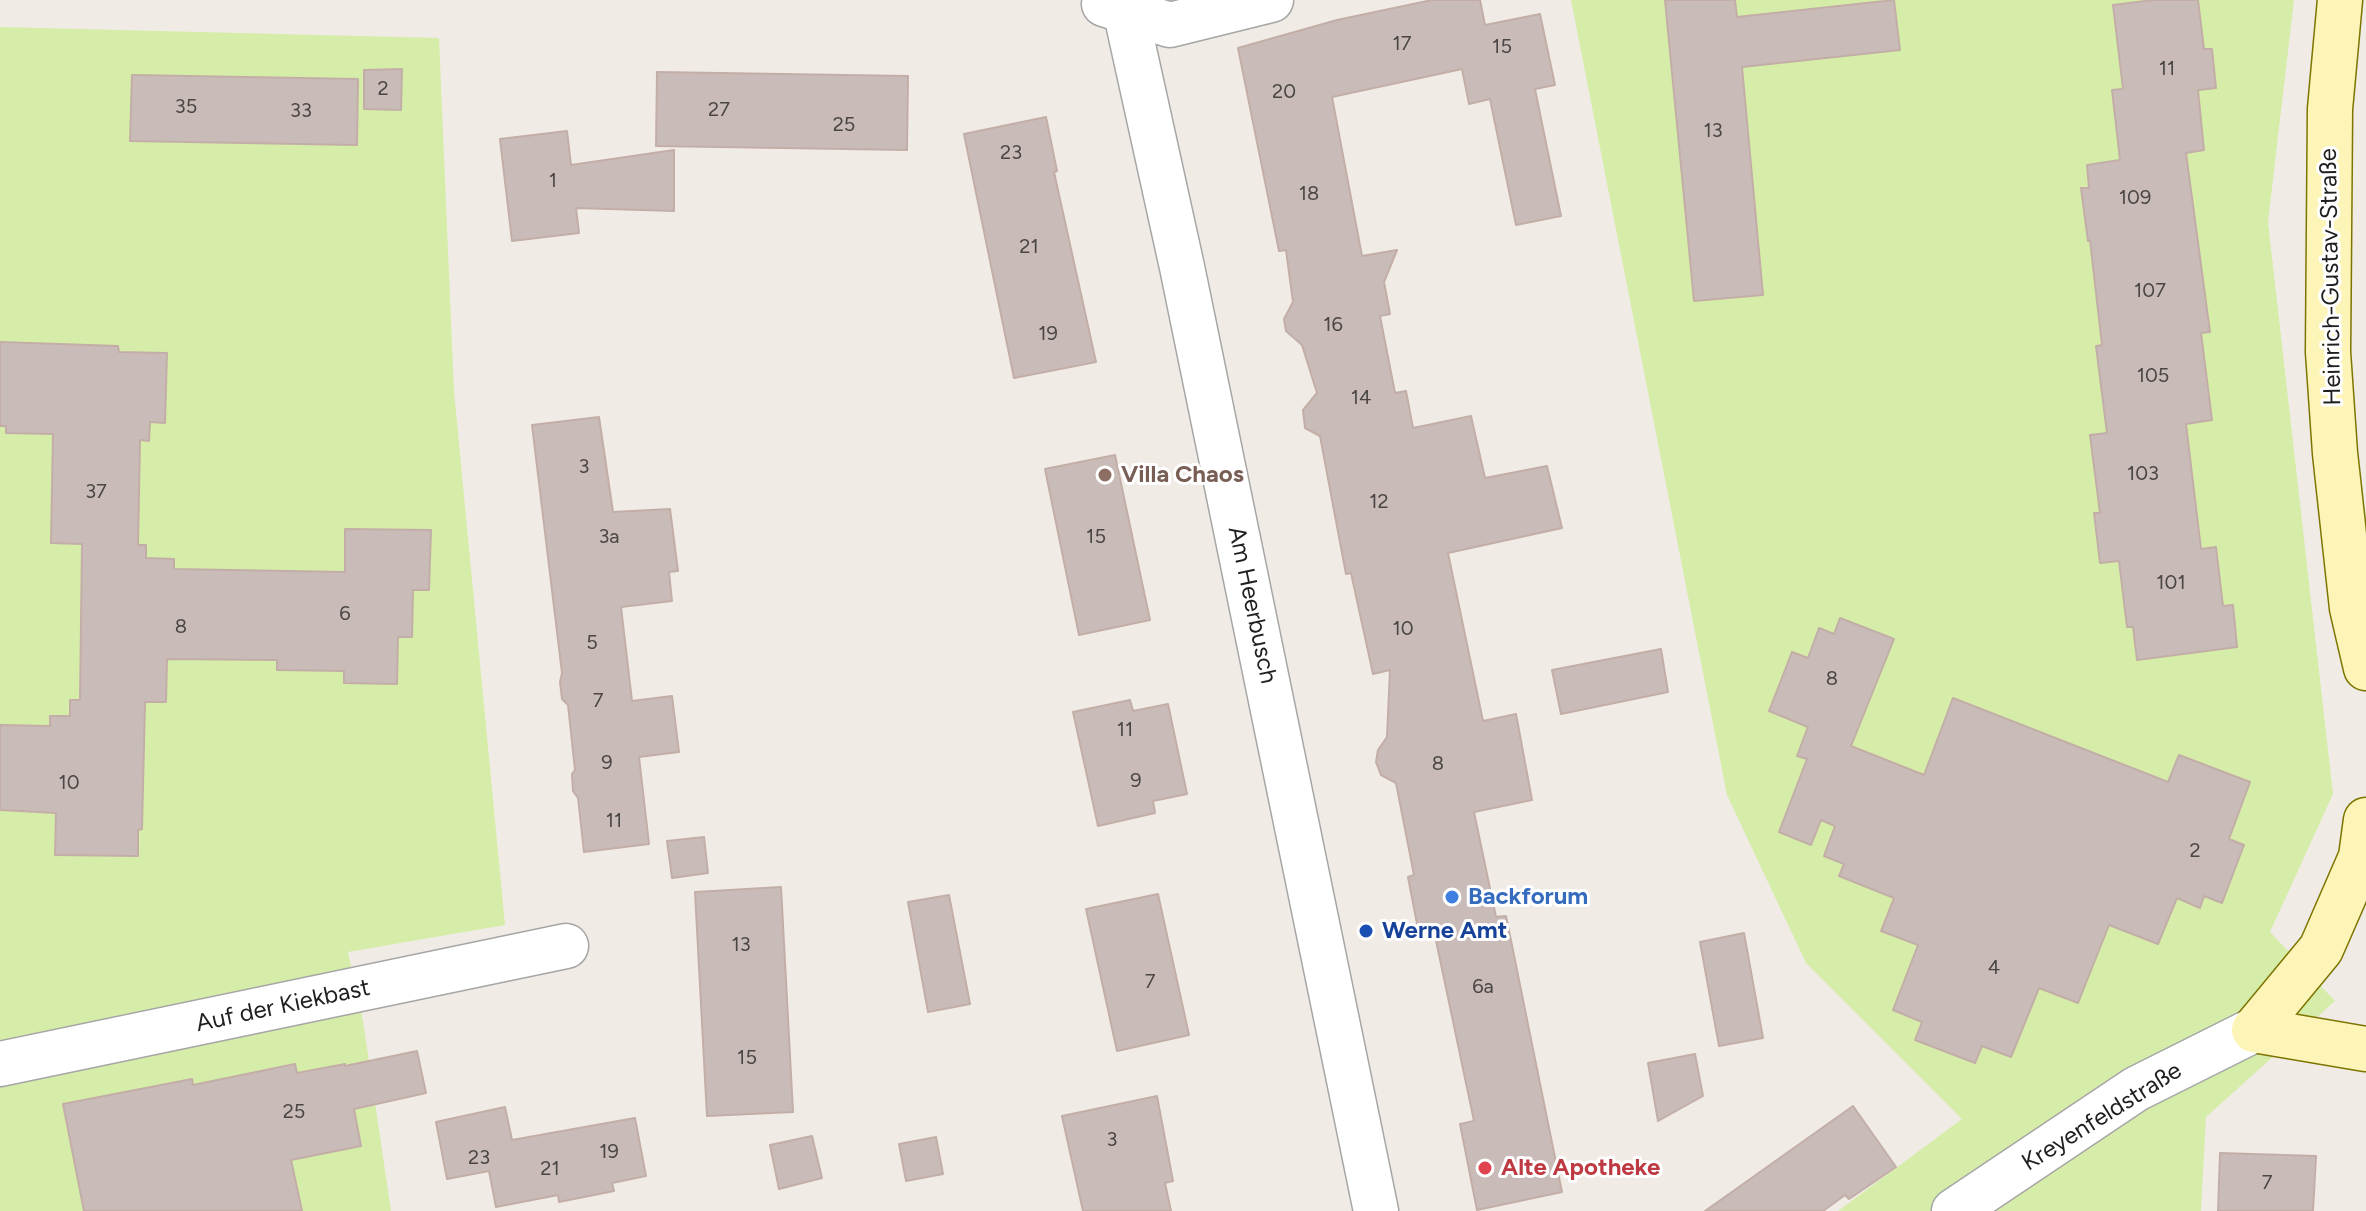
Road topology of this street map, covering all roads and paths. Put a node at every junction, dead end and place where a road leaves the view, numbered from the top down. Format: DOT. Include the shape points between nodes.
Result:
graph roads {
  1 [pos="1271,0"];
  2 [pos="2340,0"];
  3 [pos="1113,3"];
  4 [pos="2356,569"];
  5 [pos="2366,668"];
  6 [pos="2366,820"];
  7 [pos="566,946"];
  8 [pos="2254,1030"];
  9 [pos="2366,1049"];
  10 [pos="0,1064"];
  11 [pos="1376,1211"];
  12 [pos="1954,1211"];
  1 -- 3 [label="street" via="1170,25"];
  2 -- 4 [label="street, Heinrich-Gustav-Straße" via="2329,137 2328,352 2335,453"];
  3 -- 11 [label="street, Am Heerbusch" via="1182,267"];
  4 -- 5 [label="street, Heinrich-Gustav-Straße" via="2352,608"];
  6 -- 8 [label="street" via="2361,857 2321,949"];
  7 -- 10 [label="street, Auf der Kiekbast"];
  8 -- 9 [label="street"];
  8 -- 12 [label="street, Kreyenfeldstraße" via="2136,1089"];
}
